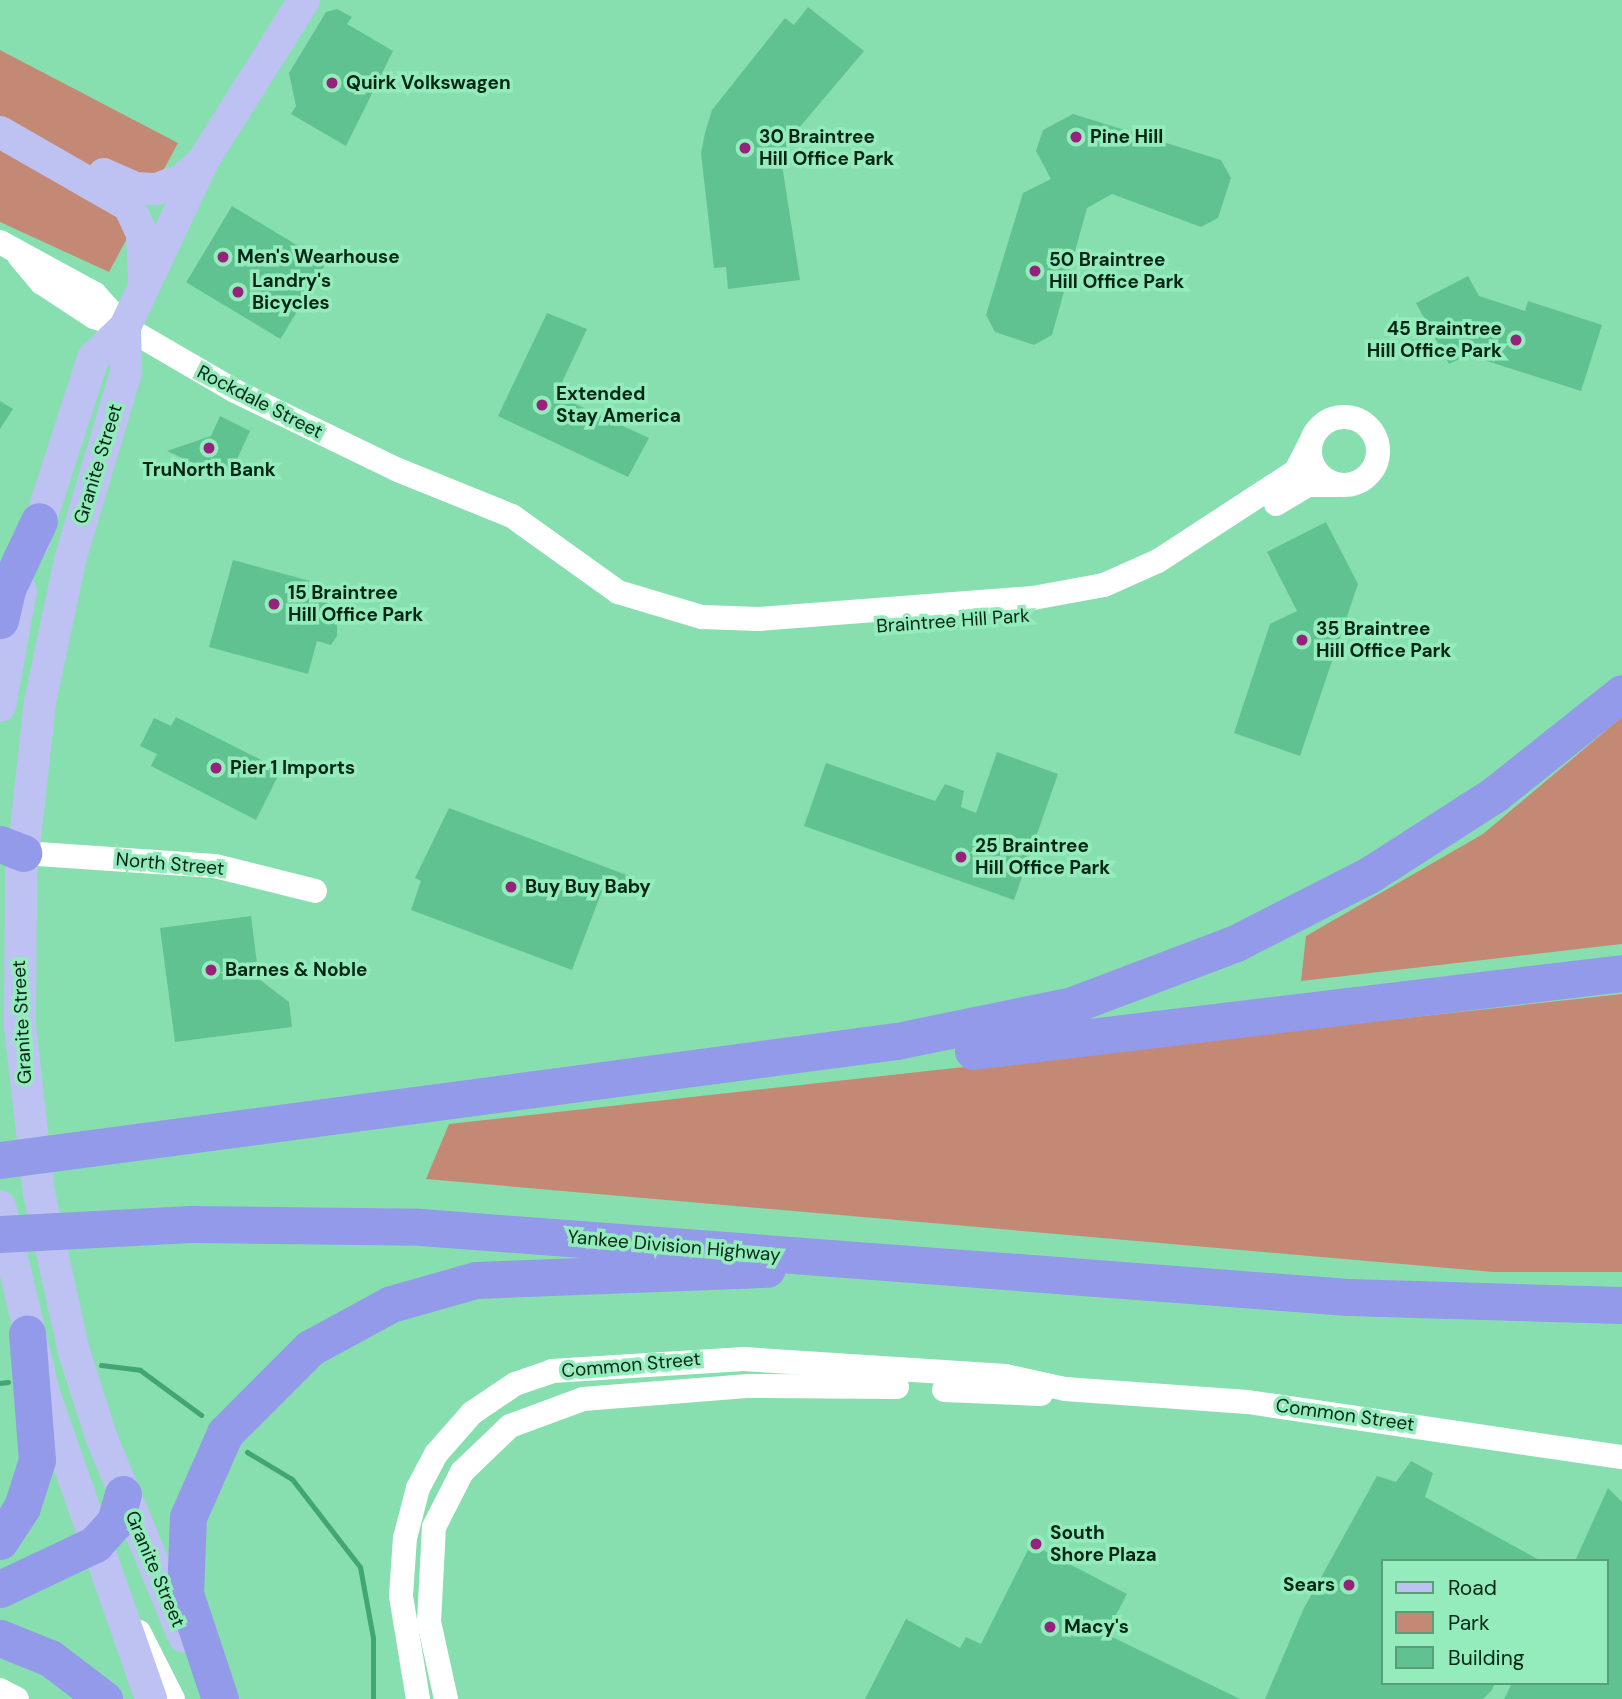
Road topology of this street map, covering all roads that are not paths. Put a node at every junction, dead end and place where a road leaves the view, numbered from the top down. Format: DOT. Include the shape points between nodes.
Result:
graph roads {
  1 [pos="304,0"];
  2 [pos="0,132"];
  3 [pos="43,153"];
  4 [pos="204,159"];
  5 [pos="10,249"];
  6 [pos="143,288"];
  7 [pos="125,327"];
  8 [pos="1310,444"];
  9 [pos="1337,485"];
  10 [pos="39,520"];
  11 [pos="558,561"];
  12 [pos="0,620"];
  13 [pos="1622,693"];
  14 [pos="0,706"];
  15 [pos="8,851"];
  16 [pos="315,891"];
  17 [pos="1622,973"];
  18 [pos="718,1067"];
  19 [pos="0,1160"];
  20 [pos="0,1206"];
  21 [pos="0,1234"];
  22 [pos="827,1258"];
  23 [pos="1348,1297"];
  24 [pos="1622,1305"];
  25 [pos="1622,1329"];
  26 [pos="27,1333"];
  27 [pos="1065,1389"];
  28 [pos="1622,1457"];
  29 [pos="124,1494"];
  30 [pos="0,1541"];
  31 [pos="101,1561"];
  32 [pos="0,1589"];
  33 [pos="0,1638"];
  34 [pos="0,1690"];
  35 [pos="17,1699"];
  36 [pos="104,1699"];
  37 [pos="151,1699"];
  38 [pos="173,1699"];
  39 [pos="211,1699"];
  40 [pos="220,1699"];
  41 [pos="418,1699"];
  42 [pos="446,1699"];
  1 -- 4 [label="main road, Granite Street"];
  2 -- 3 [label="main road"];
  3 -- 4 [label="main road" via="141,190 175,183"];
  3 -- 6 [label="main road" via="133,212 145,254"];
  4 -- 6 [label="main road, Granite Street"];
  5 -- 7 [label="street, Rockdale Street" via="95,294"];
  6 -- 7 [label="main road, Granite Street"];
  7 -- 10 [label="main road, Granite Street" via="93,358"];
  7 -- 11 [label="street, Rockdale Street" via="234,391 398,470 500,510"];
  7 -- 15 [label="main road, Granite Street" via="126,372 50,643"];
  8 -- 9 [label="street" via="1314,468"];
  8 -- 9 [label="street, Braintree Hill Park" via="1319,428 1336,418 1359,420 1373,432 1379,450 1372,472 1355,484"];
  8 -- 11 [label="street, Braintree Hill Park" via="1296,471 1169,554 1117,580 1064,595 716,619 628,597"];
  9 -- 11 [label="street, Braintree Hill Park" via="1303,487 1137,590 1052,613 729,637 632,617"];
  10 -- 12 [label="highway" via="7,589"];
  10 -- 14 [label="main road, Granite Street"];
  13 -- 18 [label="highway" via="1519,777 1420,845 1299,913 1159,975 1072,1006 956,1033"];
  15 -- 16 [label="street, North Street" via="215,866"];
  15 -- 29 [label="main road, Granite Street" via="33,1159 74,1352"];
  17 -- 18 [label="highway" via="807,1071"];
  18 -- 19 [label="highway"];
  20 -- 26 [label="main road"];
  21 -- 22 [label="highway, Yankee Division Highway" via="387,1225"];
  22 -- 23 [label="highway, Yankee Division Highway"];
  22 -- 40 [label="highway" via="733,1275 476,1280 391,1304 310,1348 225,1433 188,1517 181,1558 185,1594"];
  23 -- 24 [label="highway"];
  23 -- 25 [label="highway" via="1451,1315"];
  26 -- 30 [label="highway" via="37,1460 22,1507"];
  26 -- 31 [label="main road"];
  27 -- 28 [label="street, Common Street" via="1256,1403"];
  27 -- 41 [label="street, Common Street" via="1005,1377 734,1359 566,1369 515,1384 452,1433 413,1501 401,1613"];
  27 -- 42 [label="street, Common Street" via="1032,1395 873,1385 749,1386 570,1401 522,1418 471,1461 437,1515 428,1607"];
  29 -- 31 [label="highway"];
  29 -- 39 [label="main road, Granite Street"];
  31 -- 32 [label="highway"];
  31 -- 37 [label="main road"];
  31 -- 38 [label="street"];
  33 -- 36 [label="highway" via="50,1658"];
  34 -- 35 [label="street"];
}
